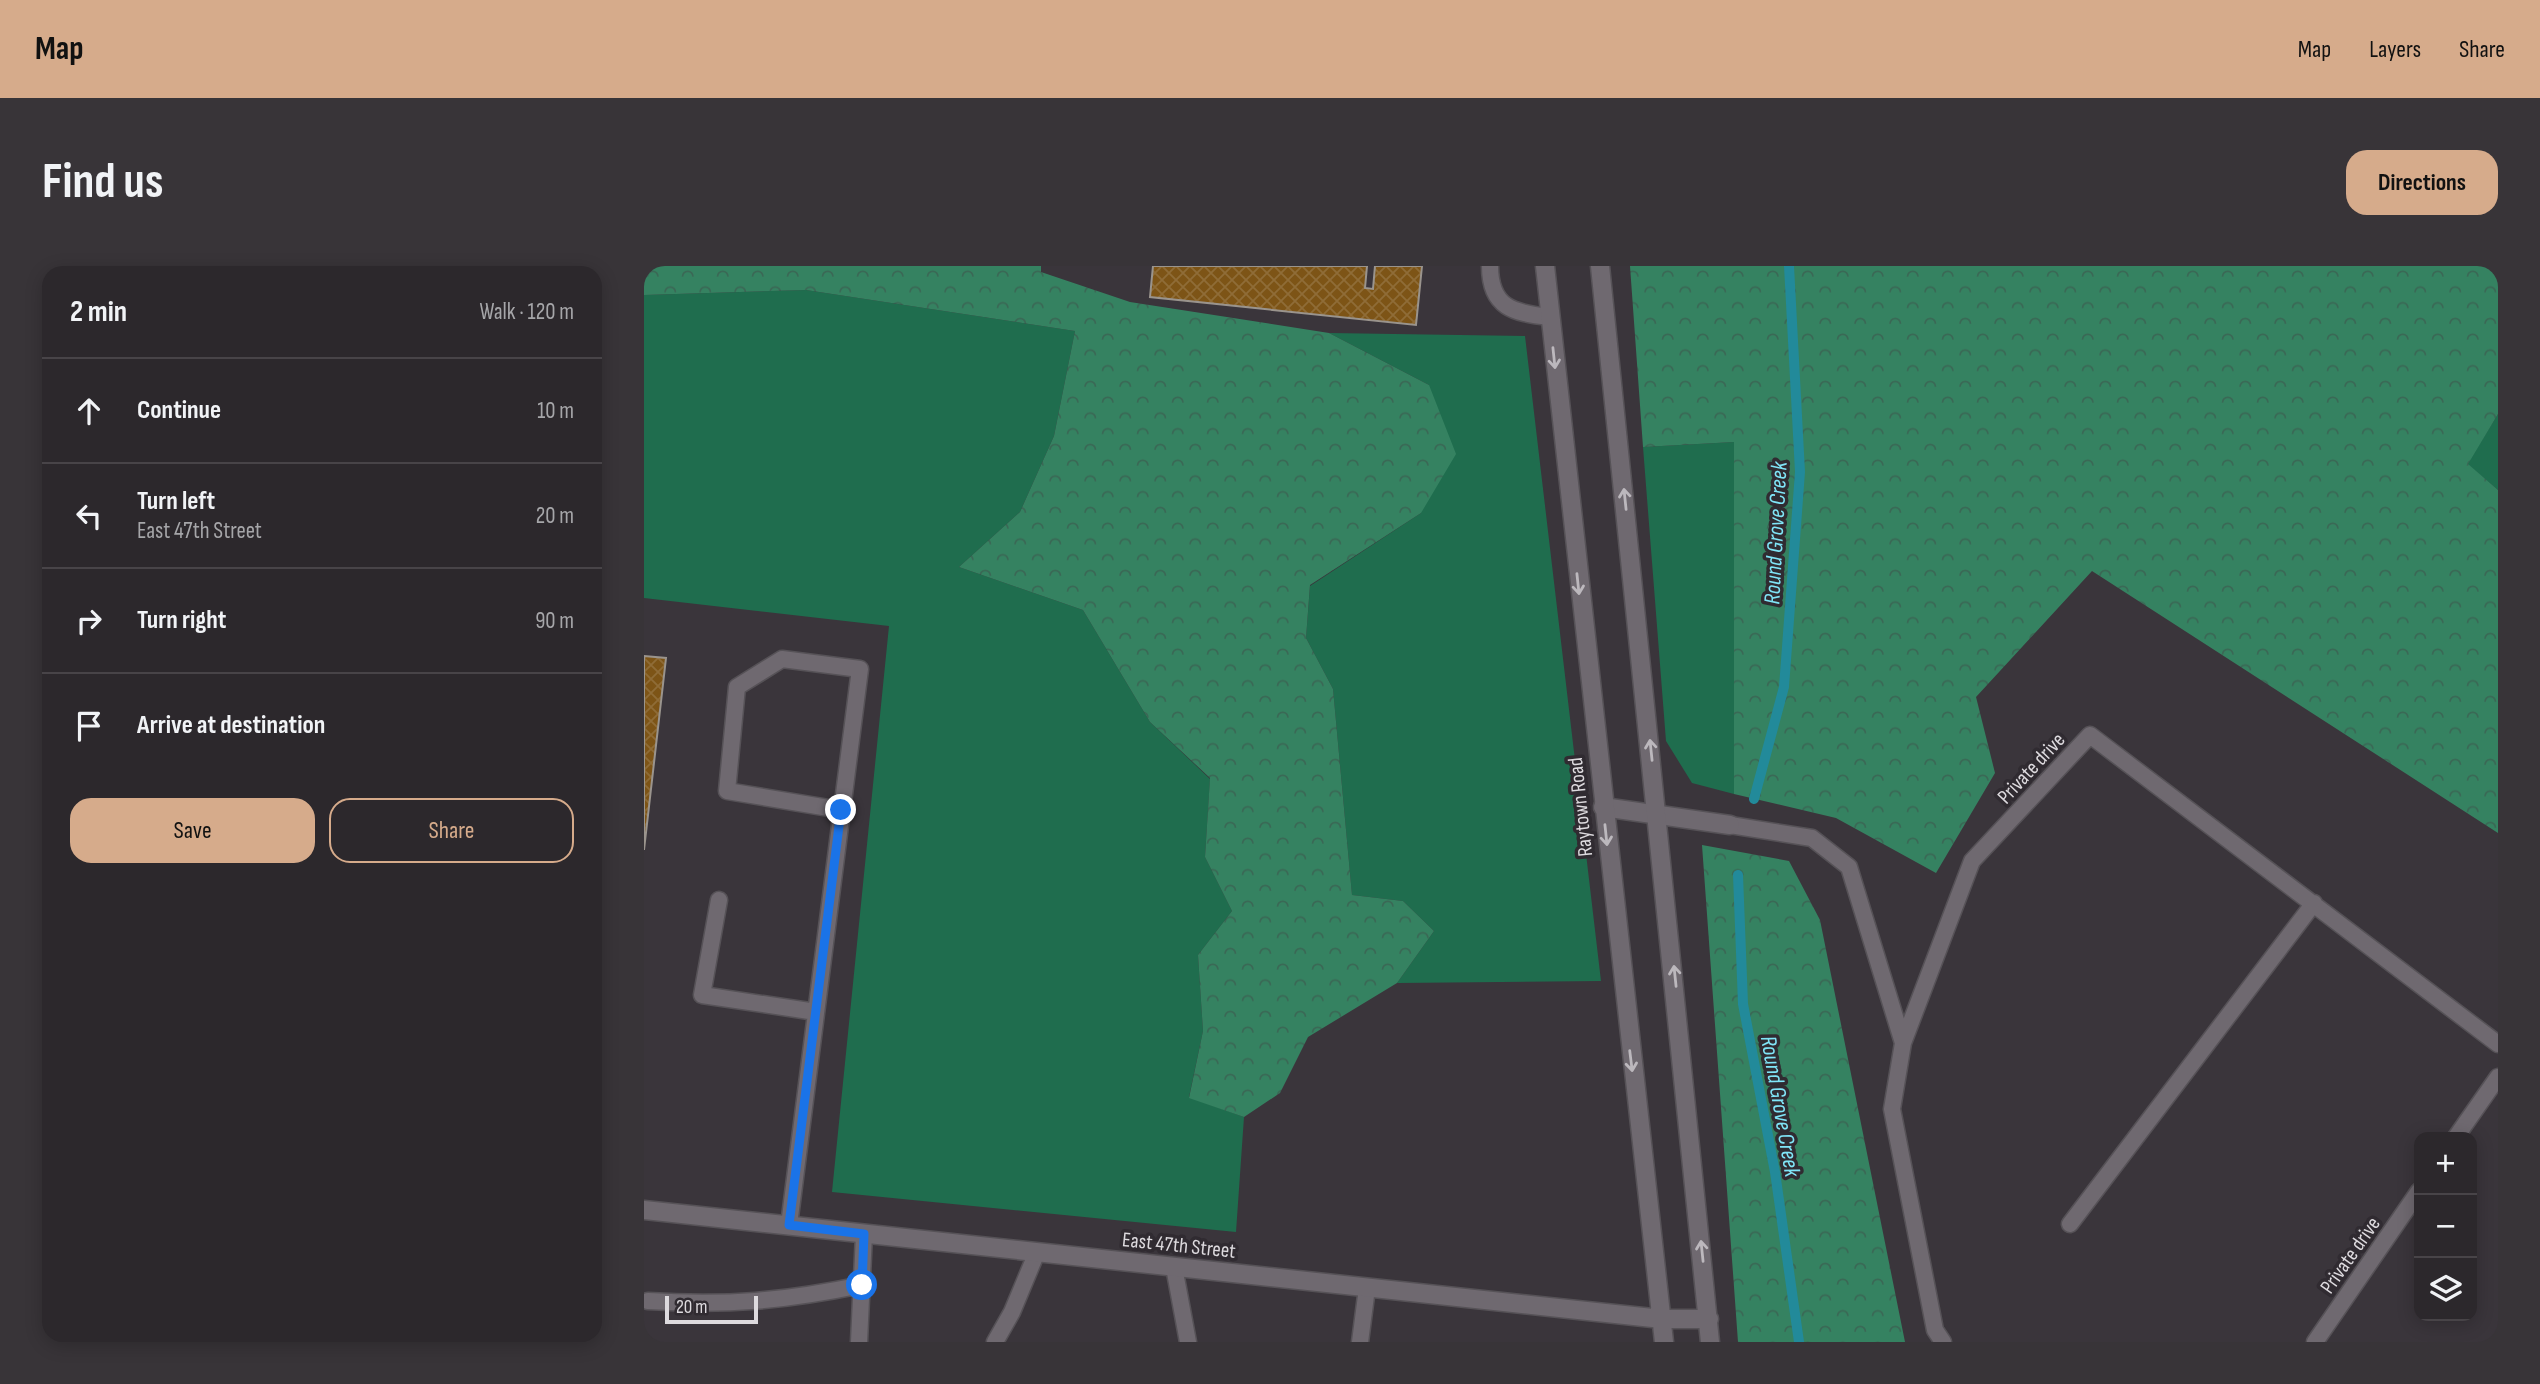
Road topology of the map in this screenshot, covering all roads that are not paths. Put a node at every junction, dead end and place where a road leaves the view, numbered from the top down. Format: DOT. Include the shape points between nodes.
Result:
graph roads {
  1 [pos="1490,266"];
  2 [pos="1545,266"];
  3 [pos="1600,266"];
  4 [pos="1549,317"];
  5 [pos="1603,807"];
  6 [pos="841,810"];
  7 [pos="1658,815"];
  8 [pos="1730,825"];
  9 [pos="719,900"];
  10 [pos="2314,903"];
  11 [pos="816,1012"];
  12 [pos="1903,1044"];
  13 [pos="2498,1044"];
  14 [pos="2498,1076"];
  15 [pos="2459,1132"];
  16 [pos="2416,1195"];
  17 [pos="644,1210"];
  18 [pos="2070,1224"];
  19 [pos="789,1225"];
  20 [pos="864,1234"];
  21 [pos="1037,1252"];
  22 [pos="1174,1268"];
  23 [pos="862,1285"];
  24 [pos="1367,1288"];
  25 [pos="648,1301"];
  26 [pos="1662,1319"];
  27 [pos="1709,1319"];
  28 [pos="859,1342"];
  29 [pos="995,1342"];
  30 [pos="1188,1342"];
  31 [pos="1360,1342"];
  32 [pos="1664,1342"];
  33 [pos="1710,1342"];
  34 [pos="1943,1342"];
  35 [pos="2315,1342"];
  1 -- 4 [label="lane" via="1490,280 1505,307 1517,314"];
  2 -- 4 [label="main road, Raytown Road"];
  7 -- 3 [label="main road, one-way"];
  4 -- 5 [label="main road, Raytown Road, one-way"];
  5 -- 7 [label="main road"];
  5 -- 26 [label="main road, Raytown Road, one-way"];
  6 -- 6 [label="lane" via="860,669 782,659 737,687 727,791"];
  6 -- 11 [label="lane"];
  7 -- 8 [label="main road"];
  27 -- 7 [label="main road, one-way"];
  8 -- 12 [label="lane, Private drive" via="1812,838 1849,867"];
  9 -- 11 [label="lane" via="702,995"];
  10 -- 12 [label="lane, Private drive" via="2090,735 1972,861"];
  10 -- 13 [label="lane, Private drive"];
  10 -- 18 [label="lane"];
  11 -- 19 [label="lane"];
  12 -- 34 [label="lane, Private drive" via="1892,1109 1935,1330"];
  14 -- 15 [label="lane"];
  16 -- 35 [label="lane, Private drive"];
  17 -- 19 [label="main road, East 47th Street"];
  19 -- 20 [label="main road, East 47th Street"];
  20 -- 21 [label="main road, East 47th Street"];
  20 -- 23 [label="lane"];
  21 -- 22 [label="main road, East 47th Street"];
  21 -- 29 [label="lane" via="1013,1312"];
  22 -- 24 [label="main road, East 47th Street"];
  22 -- 30 [label="lane"];
  23 -- 25 [label="lane" via="790,1300 710,1305"];
  23 -- 28 [label="lane"];
  24 -- 26 [label="main road, East 47th Street"];
  24 -- 31 [label="lane"];
  26 -- 27 [label="main road, East 47th Street"];
  26 -- 32 [label="main road, Raytown Road"];
  27 -- 33 [label="main road"];
}
